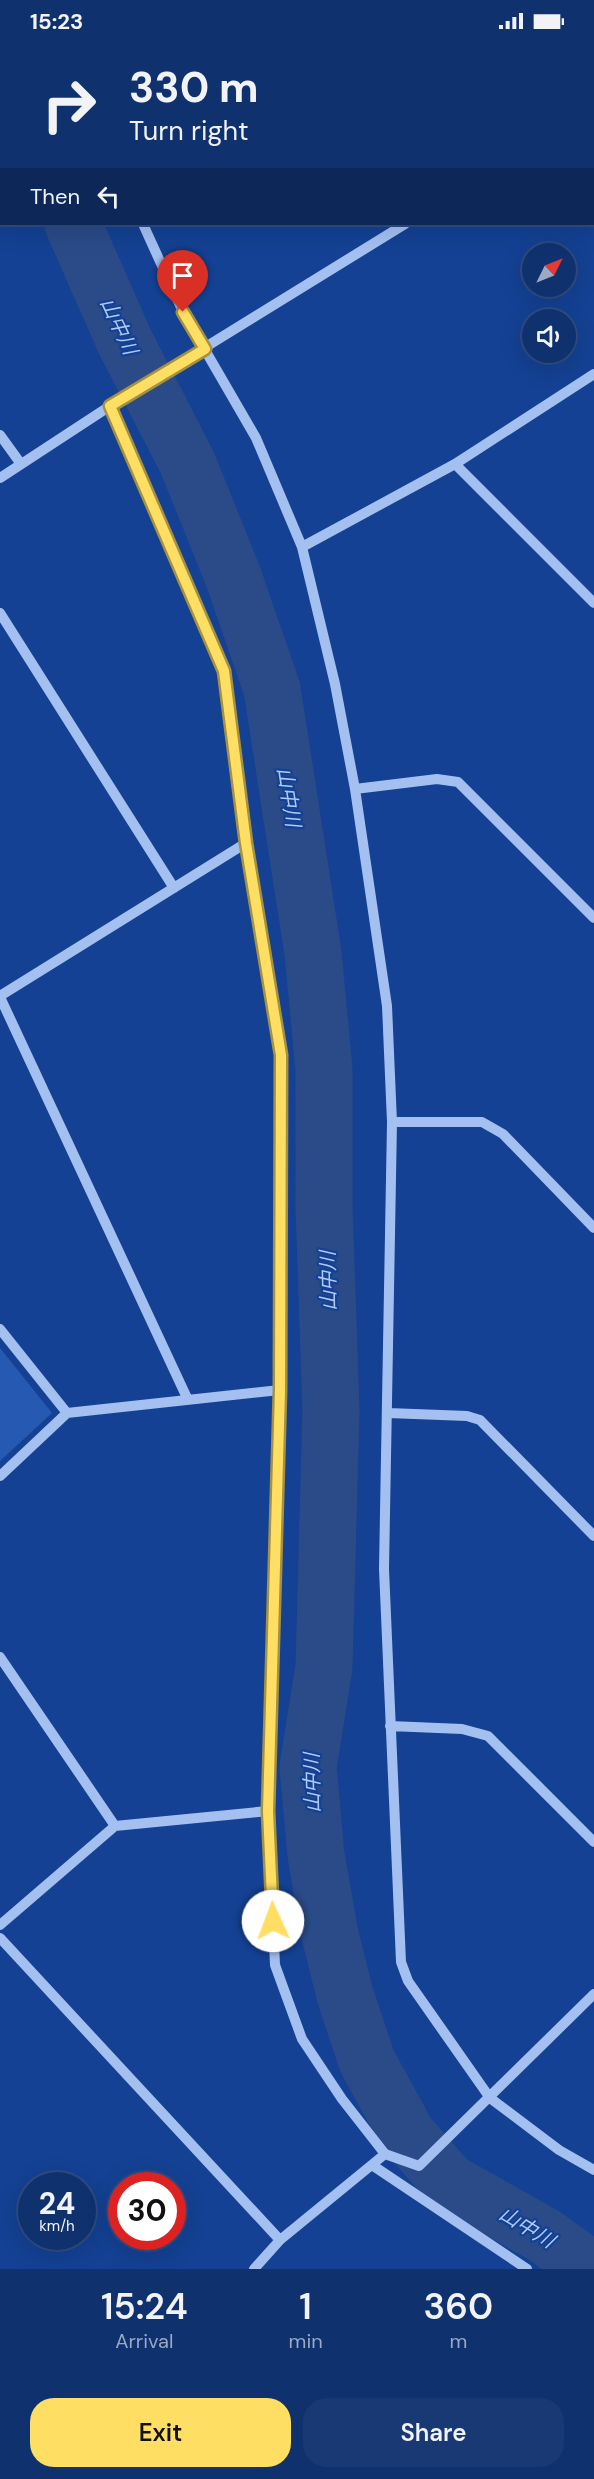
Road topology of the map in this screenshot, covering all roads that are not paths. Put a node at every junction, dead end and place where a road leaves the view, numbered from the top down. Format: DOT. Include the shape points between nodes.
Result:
graph roads {
  1 [pos="143,225"];
  2 [pos="403,225"];
  3 [pos="205,349"];
  4 [pos="594,374"];
  5 [pos="115,403"];
  6 [pos="0,435"];
  7 [pos="21,464"];
  8 [pos="455,464"];
  9 [pos="0,478"];
  10 [pos="302,547"];
  11 [pos="594,603"];
  12 [pos="0,613"];
  13 [pos="355,789"];
  14 [pos="246,843"];
  15 [pos="174,888"];
  16 [pos="594,918"];
  17 [pos="0,996"];
  18 [pos="392,1122"];
  19 [pos="594,1227"];
  20 [pos="0,1329"];
  21 [pos="280,1390"];
  22 [pos="188,1400"];
  23 [pos="67,1413"];
  24 [pos="388,1413"];
  25 [pos="0,1476"];
  26 [pos="594,1536"];
  27 [pos="0,1657"];
  28 [pos="390,1726"];
  29 [pos="268,1811"];
  30 [pos="115,1826"];
  31 [pos="594,1842"];
  32 [pos="0,1925"];
  33 [pos="0,1938"];
  34 [pos="594,1994"];
  35 [pos="490,2098"];
  36 [pos="385,2154"];
  37 [pos="372,2165"];
  38 [pos="594,2170"];
  39 [pos="280,2240"];
  40 [pos="254,2269"];
  41 [pos="527,2269"];
  1 -- 3 [label="street" via="178,302"];
  2 -- 3 [label="street"];
  3 -- 5 [label="street"];
  3 -- 10 [label="street" via="256,438"];
  4 -- 8 [label="street"];
  5 -- 7 [label="street"];
  5 -- 14 [label="street" via="224,671"];
  6 -- 7 [label="street"];
  7 -- 9 [label="street"];
  8 -- 10 [label="street"];
  8 -- 11 [label="street"];
  10 -- 13 [label="street"];
  12 -- 15 [label="street"];
  13 -- 16 [label="street" via="437,779 458,782"];
  13 -- 18 [label="street" via="387,1006"];
  14 -- 15 [label="street"];
  14 -- 21 [label="street" via="281,1055"];
  15 -- 17 [label="street"];
  17 -- 22 [label="street"];
  18 -- 19 [label="street" via="482,1122 493,1127"];
  18 -- 24 [label="street"];
  20 -- 23 [label="street"];
  21 -- 22 [label="street"];
  21 -- 29 [label="street"];
  22 -- 23 [label="street"];
  23 -- 25 [label="street"];
  24 -- 26 [label="street" via="467,1416 480,1420"];
  24 -- 28 [label="street" via="384,1569"];
  27 -- 30 [label="street"];
  28 -- 31 [label="street" via="462,1729 488,1736"];
  28 -- 35 [label="street" via="401,1962 408,1981"];
  29 -- 30 [label="street"];
  29 -- 36 [label="street" via="275,1965 302,2039"];
  30 -- 32 [label="street"];
  33 -- 39 [label="street"];
  34 -- 35 [label="street"];
  35 -- 36 [label="street" via="418,2166"];
  35 -- 38 [label="street" via="559,2150"];
  36 -- 37 [label="street"];
  37 -- 39 [label="street"];
  37 -- 41 [label="street"];
  39 -- 40 [label="street"];
}
